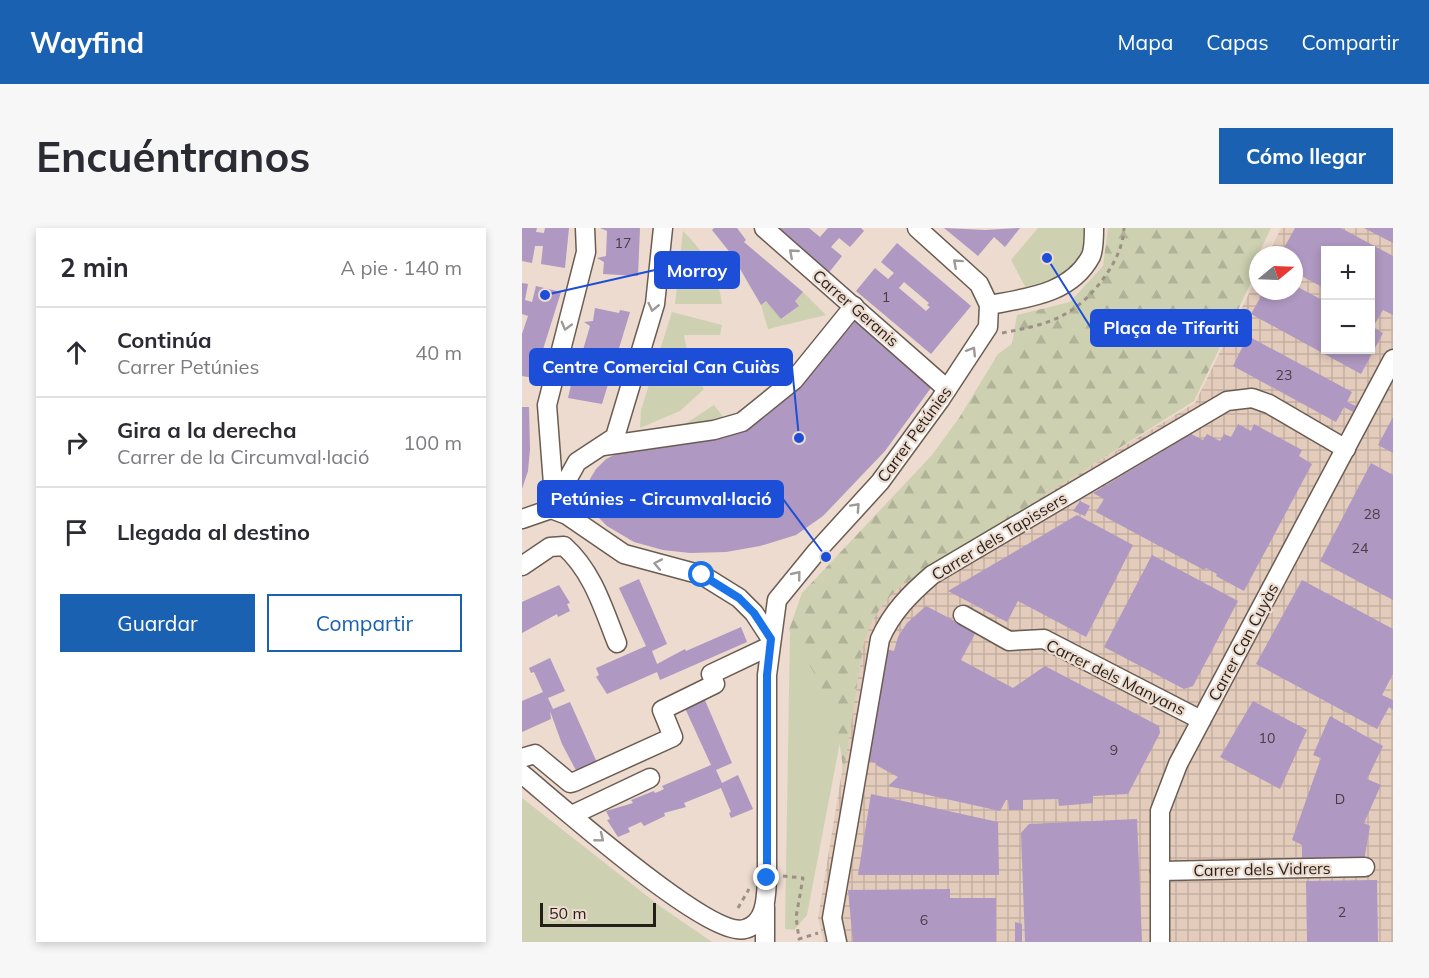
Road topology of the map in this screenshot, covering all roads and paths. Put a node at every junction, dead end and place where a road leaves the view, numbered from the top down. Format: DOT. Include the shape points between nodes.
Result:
graph roads {
  1 [pos="585,228"];
  2 [pos="663,228"];
  3 [pos="764,228"];
  4 [pos="917,228"];
  5 [pos="1094,228"];
  6 [pos="989,305"];
  7 [pos="854,306"];
  8 [pos="1393,359"];
  9 [pos="947,389"];
  10 [pos="602,446"];
  11 [pos="1346,449"];
  12 [pos="551,509"];
  13 [pos="522,519"];
  14 [pos="522,566"];
  15 [pos="963,615"];
  16 [pos="617,643"];
  17 [pos="771,643"];
  18 [pos="1201,720"];
  19 [pos="522,758"];
  20 [pos="522,774"];
  21 [pos="650,778"];
  22 [pos="572,815"];
  23 [pos="1365,867"];
  24 [pos="1160,872"];
  25 [pos="785,875"];
  26 [pos="753,882"];
  27 [pos="765,906"];
  28 [pos="738,908"];
  29 [pos="820,932"];
  30 [pos="732,936"];
  31 [pos="765,942"];
  32 [pos="837,942"];
  33 [pos="1160,942"];
  1 -- 12 [label="street, one-way" via="586,252 547,405"];
  2 -- 10 [label="street, one-way" via="655,304 615,437"];
  7 -- 3 [label="street, Carrer Geranis, one-way"];
  6 -- 4 [label="street, one-way" via="979,284"];
  5 -- 6 [label="street" via="1092,255 1073,279 1047,294"];
  9 -- 6 [label="street, Carrer Petúnies, one-way" via="987,327"];
  7 -- 9 [label="street, Carrer Geranis"];
  7 -- 10 [label="street" via="795,380 742,422 714,430"];
  8 -- 11 [label="street, Carrer Can Cuyàs"];
  17 -- 9 [label="street, Carrer Petúnies, one-way" via="777,600 880,482"];
  10 -- 12 [label="street" via="577,462"];
  11 -- 18 [label="street, Carrer Can Cuyàs"];
  11 -- 32 [label="street, Carrer dels Tapissers" via="1269,404 1252,398 1227,401 932,575 915,589 888,620 880,639 832,918"];
  12 -- 13 [label="street"];
  17 -- 12 [label="street, one-way" via="754,613 739,598 702,575 624,554 567,514"];
  14 -- 16 [label="street" via="550,547 564,546 590,578"];
  15 -- 18 [label="street, Carrer dels Manyans" via="1009,641 1044,639"];
  17 -- 19 [label="street" via="711,674 715,684 662,710 673,738 570,783 535,754"];
  17 -- 27 [label="street" via="767,675"];
  18 -- 24 [label="street, Carrer Can Cuyàs" via="1160,811"];
  20 -- 22 [label="street"];
  21 -- 22 [label="street"];
  22 -- 30 [label="street, one-way" via="648,878"];
  23 -- 24 [label="street, Carrer dels Vidrers"];
  24 -- 33 [label="street, Carrer Can Cuyàs"];
  25 -- 29 [label="path" via="803,878 796,917 799,939"];
  26 -- 28 [label="path"];
  27 -- 30 [label="street" via="752,926"];
  27 -- 31 [label="street"];
}
